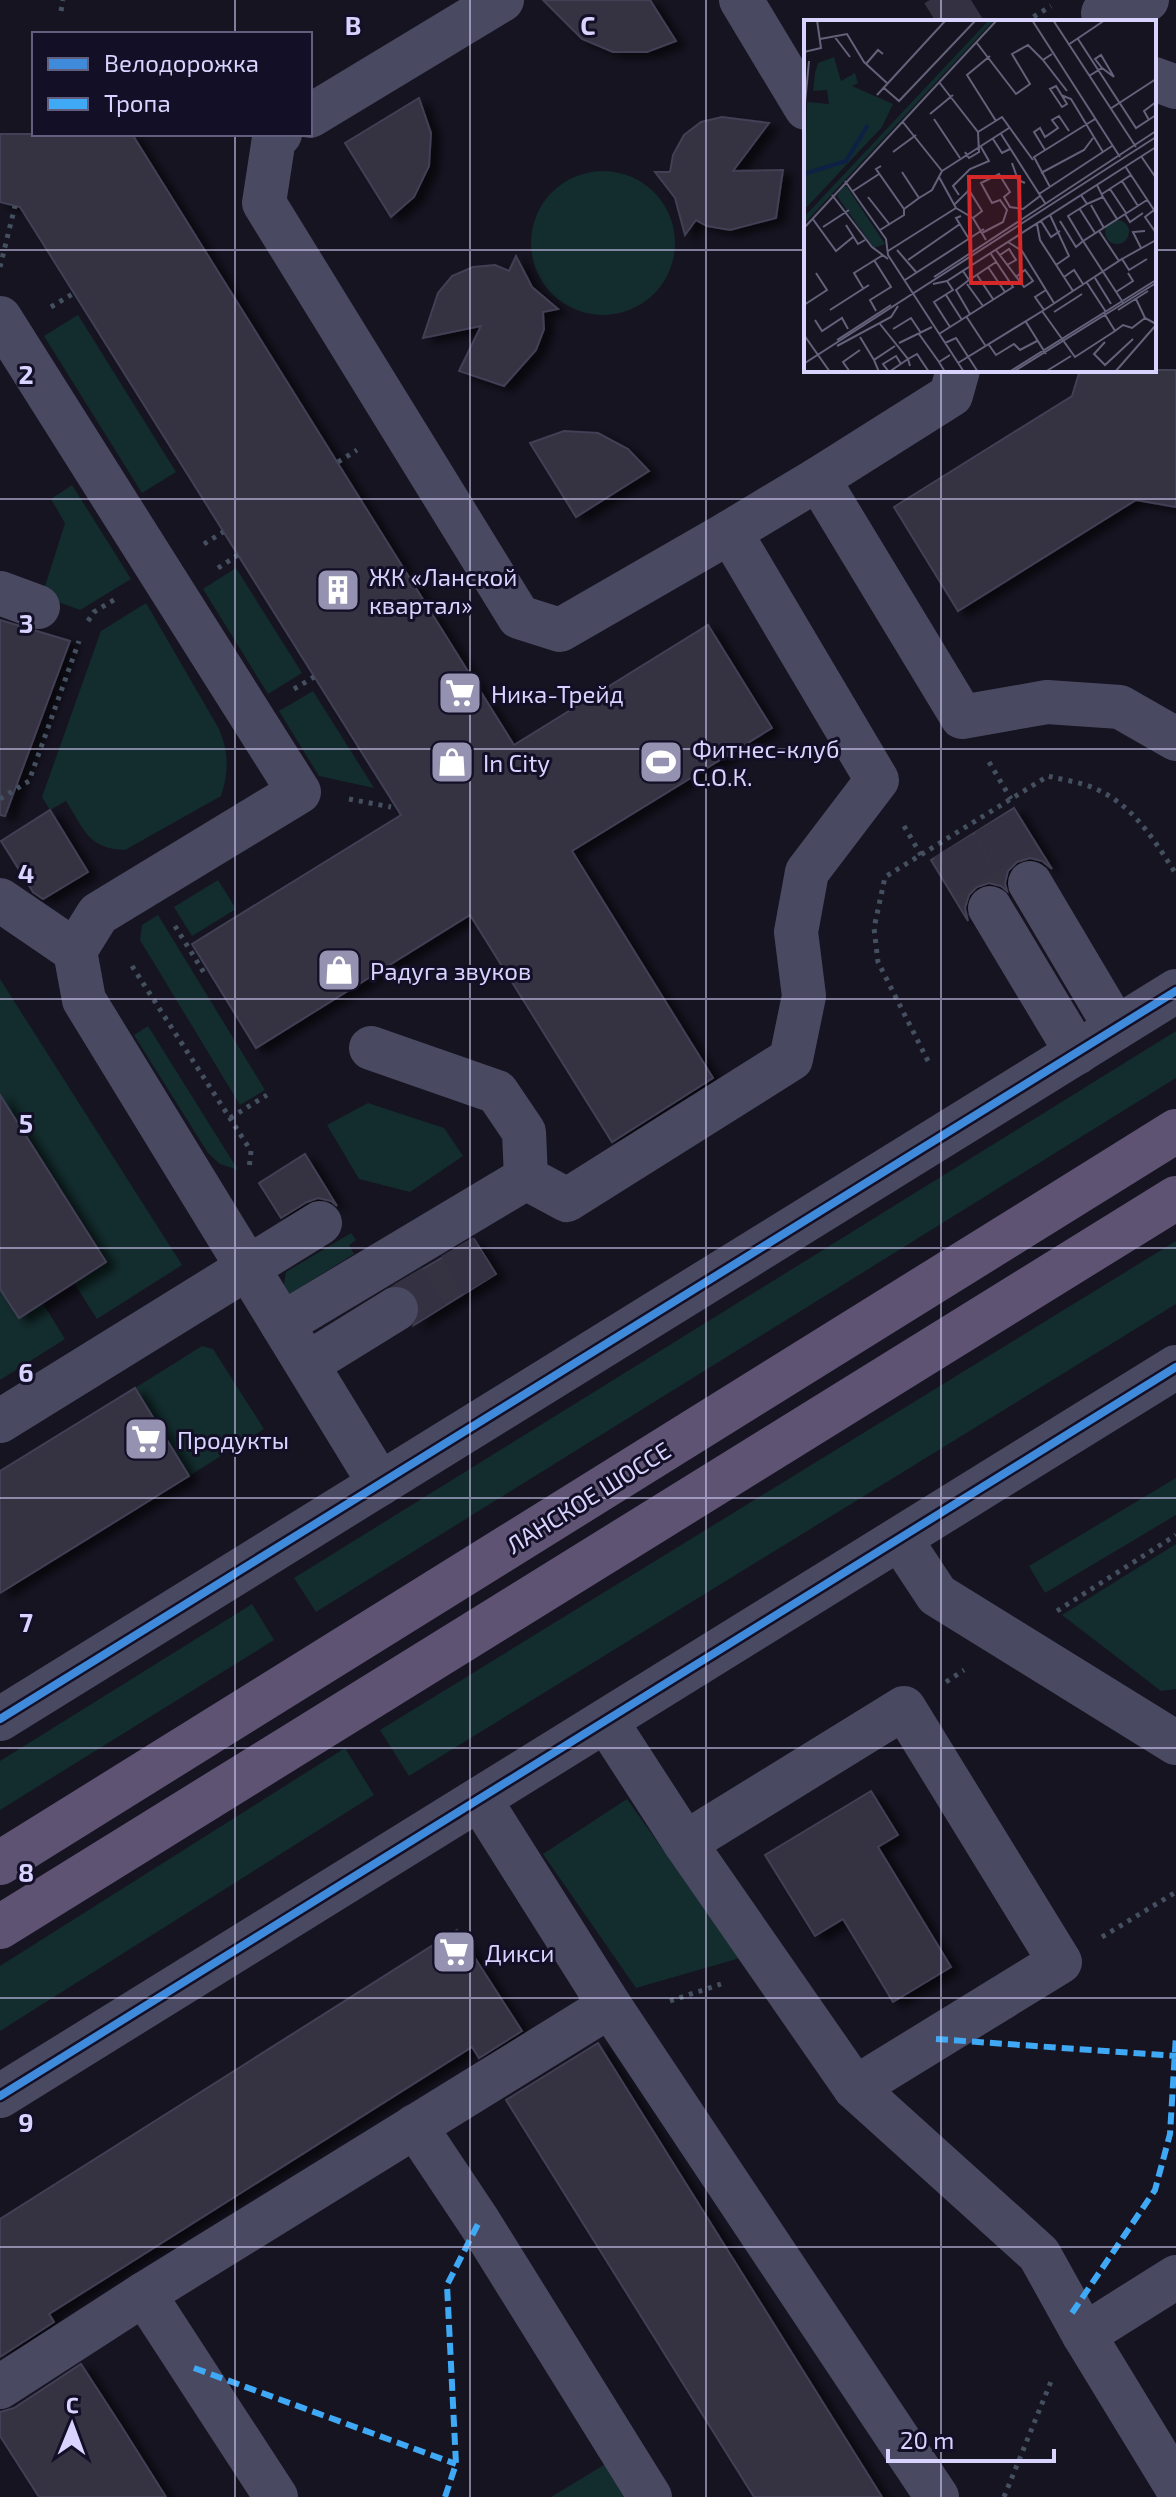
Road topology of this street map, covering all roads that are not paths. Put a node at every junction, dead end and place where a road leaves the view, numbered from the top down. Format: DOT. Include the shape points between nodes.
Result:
graph roads {
  1 [pos="741,0"];
  2 [pos="1147,0"];
  3 [pos="478,6"];
  4 [pos="1102,12"];
  5 [pos="1156,80"];
  6 [pos="1176,87"];
  7 [pos="804,103"];
  8 [pos="312,115"];
  9 [pos="277,136"];
  10 [pos="0,318"];
  11 [pos="957,372"];
  12 [pos="818,479"];
  13 [pos="730,532"];
  14 [pos="1176,739"];
  15 [pos="1030,883"];
  16 [pos="0,900"];
  17 [pos="990,908"];
  18 [pos="75,951"];
  19 [pos="1176,991"];
  20 [pos="1116,1028"];
  21 [pos="371,1048"];
  22 [pos="1077,1053"];
  23 [pos="1176,1131"];
  24 [pos="526,1178"];
  25 [pos="1176,1198"];
  26 [pos="320,1223"];
  27 [pos="248,1268"];
  28 [pos="396,1309"];
  29 [pos="282,1324"];
  30 [pos="307,1364"];
  31 [pos="1176,1367"];
  32 [pos="0,1421"];
  33 [pos="380,1484"];
  34 [pos="900,1539"];
  35 [pos="0,1719"];
  36 [pos="606,1721"];
  37 [pos="1176,1743"];
  38 [pos="480,1800"];
  39 [pos="685,1843"];
  40 [pos="0,1863"];
  41 [pos="0,1927"];
  42 [pos="610,2006"];
  43 [pos="855,2088"];
  44 [pos="0,2096"];
  45 [pos="415,2126"];
  46 [pos="1176,2277"];
  47 [pos="144,2294"];
  48 [pos="1084,2335"];
  49 [pos="0,2387"];
  50 [pos="1176,2486"];
  51 [pos="276,2497"];
  52 [pos="650,2497"];
  53 [pos="937,2497"];
  1 -- 7 [label="street"];
  2 -- 4 [label="street"];
  3 -- 8 [label="street"];
  5 -- 6 [label="street"];
  9 -- 13 [label="street" via="264,203 519,617 560,630"];
  10 -- 18 [label="street" via="299,792 98,914"];
  11 -- 12 [label="street" via="951,395"];
  12 -- 13 [label="street"];
  12 -- 14 [label="street" via="962,717 1047,702 1120,707"];
  13 -- 24 [label="street" via="877,780 807,872 796,932 804,996 791,1059 567,1200"];
  15 -- 20 [label="street"];
  16 -- 18 [label="street"];
  17 -- 22 [label="street"];
  18 -- 27 [label="street" via="84,1000"];
  19 -- 20 [label="street"];
  20 -- 22 [label="street"];
  21 -- 24 [label="street" via="497,1092 524,1132"];
  22 -- 33 [label="street"];
  23 -- 40 [label="main road, ЛАНСКОЕ ШОССЕ"];
  24 -- 29 [label="street"];
  25 -- 41 [label="main road"];
  26 -- 27 [label="street"];
  27 -- 29 [label="street"];
  27 -- 32 [label="street"];
  28 -- 30 [label="street"];
  29 -- 30 [label="street"];
  30 -- 33 [label="street"];
  31 -- 34 [label="street"];
  33 -- 35 [label="street"];
  34 -- 36 [label="street"];
  34 -- 37 [label="street" via="937,1595"];
  36 -- 38 [label="street"];
  36 -- 39 [label="street"];
  38 -- 42 [label="street"];
  38 -- 44 [label="street"];
  39 -- 43 [label="street"];
  39 -- 43 [label="street" via="904,1708 1060,1962"];
  42 -- 45 [label="street"];
  42 -- 53 [label="street"];
  43 -- 48 [label="street" via="1039,2254"];
  45 -- 47 [label="street"];
  45 -- 52 [label="street"];
  46 -- 48 [label="street"];
  47 -- 49 [label="street"];
  47 -- 51 [label="street"];
  48 -- 50 [label="street"];
}
